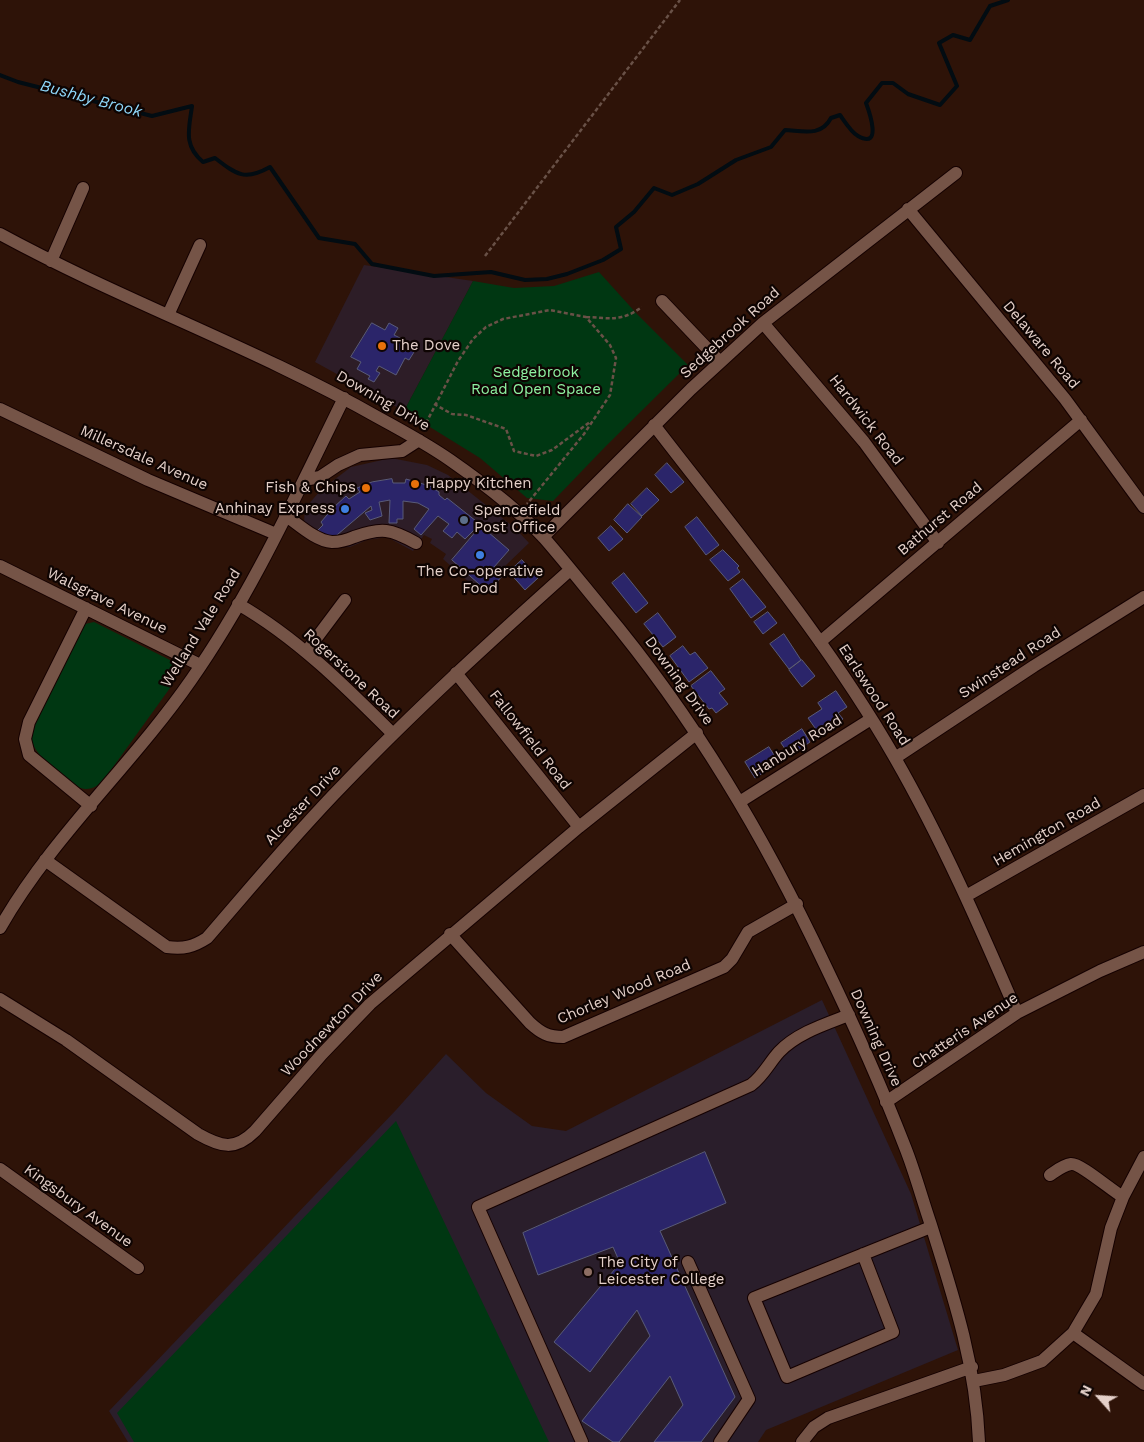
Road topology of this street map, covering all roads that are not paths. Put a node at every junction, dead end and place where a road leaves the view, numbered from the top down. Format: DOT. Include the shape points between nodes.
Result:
graph roads {
  1 [pos="956,173"];
  2 [pos="83,188"];
  3 [pos="908,209"];
  4 [pos="0,234"];
  5 [pos="200,245"];
  6 [pos="51,261"];
  7 [pos="662,301"];
  8 [pos="168,315"];
  9 [pos="763,322"];
  10 [pos="720,362"];
  11 [pos="344,398"];
  12 [pos="0,409"];
  13 [pos="1081,420"];
  14 [pos="654,425"];
  15 [pos="419,440"];
  16 [pos="304,480"];
  17 [pos="1144,507"];
  18 [pos="285,516"];
  19 [pos="276,534"];
  20 [pos="543,537"];
  21 [pos="938,542"];
  22 [pos="416,543"];
  23 [pos="0,566"];
  24 [pos="570,570"];
  25 [pos="1143,599"];
  26 [pos="345,600"];
  27 [pos="238,604"];
  28 [pos="86,608"];
  29 [pos="820,642"];
  30 [pos="306,652"];
  31 [pos="200,665"];
  32 [pos="456,673"];
  33 [pos="871,719"];
  34 [pos="697,733"];
  35 [pos="393,734"];
  36 [pos="896,758"];
  37 [pos="1144,795"];
  38 [pos="741,801"];
  39 [pos="91,806"];
  40 [pos="579,827"];
  41 [pos="46,860"];
  42 [pos="966,896"];
  43 [pos="797,904"];
  44 [pos="1,926"];
  45 [pos="450,934"];
  46 [pos="1144,952"];
  47 [pos="0,999"];
  48 [pos="1017,1013"];
  49 [pos="849,1015"];
  50 [pos="886,1102"];
  51 [pos="1144,1157"];
  52 [pos="0,1169"];
  53 [pos="1050,1175"];
  54 [pos="1123,1196"];
  55 [pos="931,1227"];
  56 [pos="862,1254"];
  57 [pos="688,1262"];
  58 [pos="138,1268"];
  59 [pos="1073,1334"];
  60 [pos="972,1367"];
  61 [pos="974,1381"];
  62 [pos="1144,1384"];
  63 [pos="582,1442"];
  64 [pos="720,1442"];
  65 [pos="802,1442"];
  66 [pos="979,1442"];
  1 -- 3 [label="street, Sedgebrook Road"];
  2 -- 6 [label="street"];
  3 -- 9 [label="street, Sedgebrook Road"];
  3 -- 13 [label="street, Delaware Road"];
  4 -- 6 [label="street, Downing Drive"];
  5 -- 8 [label="street"];
  6 -- 8 [label="street, Downing Drive"];
  7 -- 10 [label="street"];
  8 -- 11 [label="street, Downing Drive" via="251,351"];
  9 -- 10 [label="street, Sedgebrook Road"];
  9 -- 21 [label="street, Hardwick Road" via="864,442"];
  10 -- 14 [label="street, Sedgebrook Road"];
  11 -- 15 [label="street, Downing Drive"];
  11 -- 16 [label="street, Welland Vale Road"];
  12 -- 19 [label="street, Millersdale Avenue" via="148,480"];
  13 -- 17 [label="street, Delaware Road"];
  13 -- 21 [label="street, Bathurst Road"];
  14 -- 20 [label="street, Sedgebrook Road"];
  14 -- 29 [label="street, Earlswood Road"];
  15 -- 16 [label="street" via="402,451 360,455 320,477"];
  15 -- 20 [label="street, Downing Drive" via="481,483"];
  16 -- 18 [label="street, Welland Vale Road"];
  18 -- 19 [label="street, Welland Vale Road"];
  18 -- 22 [label="street" via="331,542 380,530"];
  19 -- 27 [label="street, Welland Vale Road"];
  20 -- 24 [label="street, Downing Drive"];
  21 -- 29 [label="street, Bathurst Road"];
  23 -- 28 [label="street, Walsgrave Avenue"];
  24 -- 32 [label="street, Alcester Drive"];
  24 -- 34 [label="street, Downing Drive" via="626,637"];
  25 -- 36 [label="street, Swinstead Road" via="1042,661"];
  26 -- 30 [label="street"];
  27 -- 30 [label="street, Rogerstone Road"];
  27 -- 31 [label="street, Welland Vale Road"];
  28 -- 31 [label="street, Walsgrave Avenue"];
  28 -- 39 [label="street" via="29,722 25,739 29,755"];
  29 -- 33 [label="street, Earlswood Road"];
  30 -- 35 [label="street, Rogerstone Road"];
  31 -- 39 [label="street, Welland Vale Road"];
  32 -- 35 [label="street, Alcester Drive"];
  32 -- 40 [label="street, Fallowfield Road"];
  33 -- 36 [label="street, Earlswood Road"];
  33 -- 38 [label="street, Hanbury Road"];
  34 -- 38 [label="street, Downing Drive"];
  34 -- 40 [label="street, Woodnewton Drive"];
  35 -- 41 [label="street, Alcester Drive" via="329,800 207,938 196,946 184,949 167,947"];
  36 -- 42 [label="street, Earlswood Road"];
  37 -- 42 [label="street, Hemington Road"];
  38 -- 43 [label="street, Downing Drive"];
  39 -- 41 [label="street, Welland Vale Road"];
  40 -- 45 [label="street, Woodnewton Drive"];
  41 -- 44 [label="street, Welland Vale Road"];
  42 -- 48 [label="street, Earlswood Road"];
  43 -- 45 [label="street, Chorley Wood Road" via="748,932 724,967 563,1037 540,1032 530,1023"];
  43 -- 49 [label="street, Downing Drive"];
  45 -- 47 [label="street, Woodnewton Drive" via="363,1011 246,1140 225,1146 198,1134 66,1040"];
  46 -- 48 [label="street, Chatteris Avenue"];
  48 -- 50 [label="street, Chatteris Avenue"];
  49 -- 50 [label="street, Downing Drive"];
  49 -- 63 [label="street" via="794,1040 779,1052 762,1076 743,1089 478,1207"];
  50 -- 55 [label="street, Downing Drive" via="906,1150"];
  51 -- 54 [label="street"];
  52 -- 58 [label="street, Kingsbury Avenue"];
  53 -- 54 [label="street" via="1072,1163"];
  54 -- 59 [label="street" via="1108,1237 1096,1294"];
  55 -- 56 [label="street"];
  55 -- 60 [label="street, Downing Drive"];
  56 -- 56 [label="street" via="754,1298 787,1377 893,1332"];
  57 -- 64 [label="street" via="749,1399"];
  59 -- 61 [label="street" via="1042,1361"];
  59 -- 62 [label="street"];
  60 -- 61 [label="street, Downing Drive"];
  60 -- 65 [label="street" via="828,1418 814,1427"];
  61 -- 66 [label="street, Downing Drive"];
}
